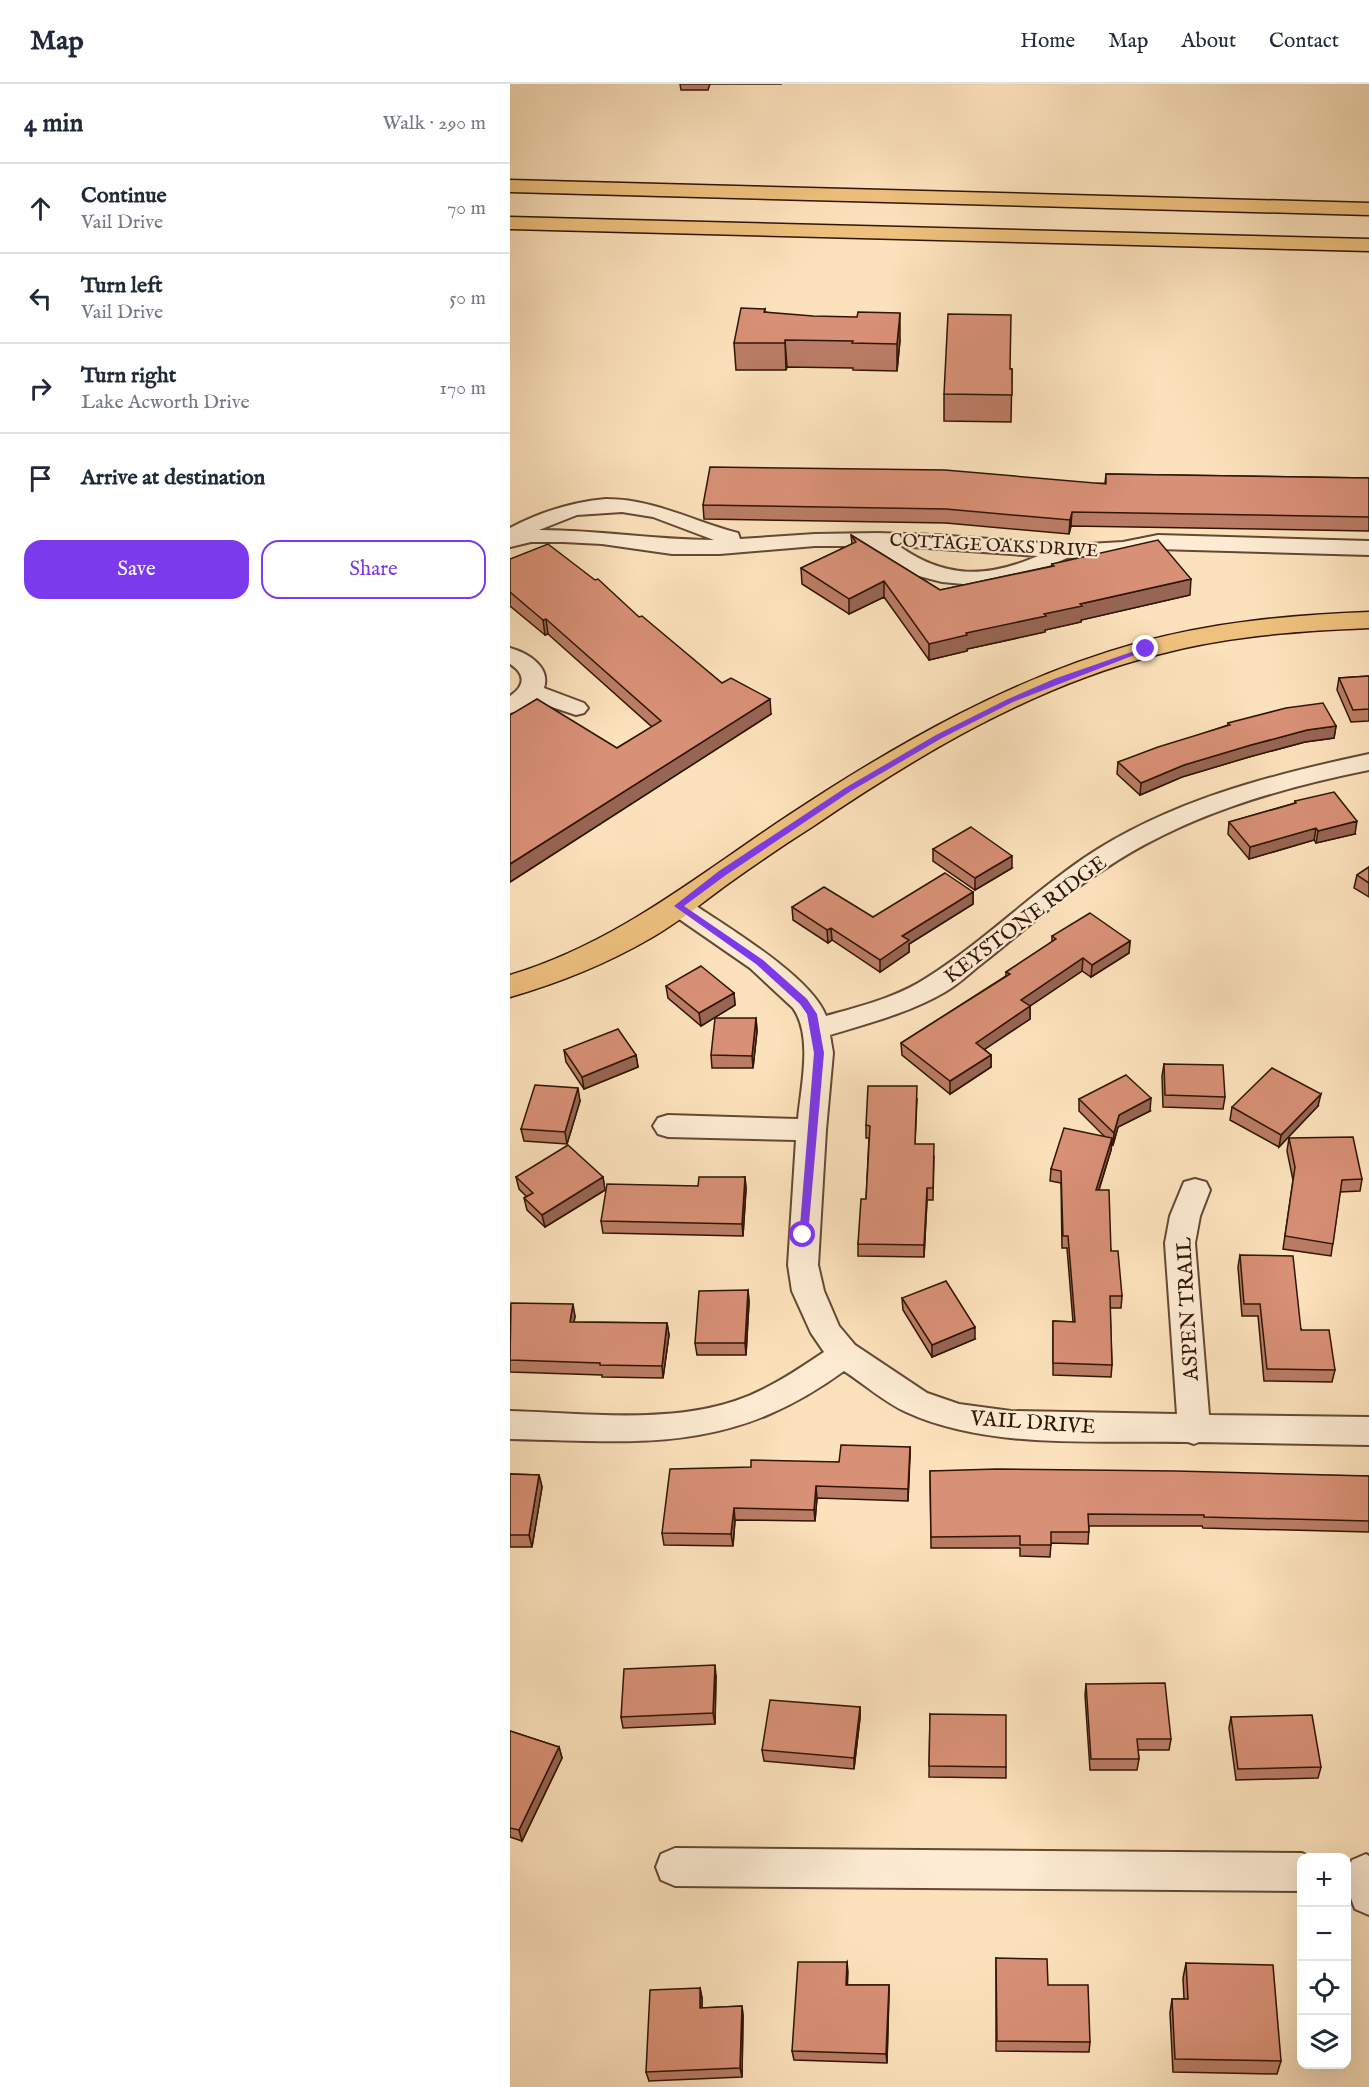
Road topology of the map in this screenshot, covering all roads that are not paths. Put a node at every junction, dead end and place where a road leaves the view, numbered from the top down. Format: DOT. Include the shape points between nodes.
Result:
graph roads {
  1 [pos="510,186"];
  2 [pos="1369,209"];
  3 [pos="510,223"];
  4 [pos="1369,245"];
  5 [pos="510,539"];
  6 [pos="873,539"];
  7 [pos="763,545"];
  8 [pos="1369,548"];
  9 [pos="1063,551"];
  10 [pos="1369,620"];
  11 [pos="510,655"];
  12 [pos="530,691"];
  13 [pos="510,706"];
  14 [pos="576,708"];
  15 [pos="1368,763"];
  16 [pos="678,906"];
  17 [pos="510,986"];
  18 [pos="816,1029"];
  19 [pos="668,1126"];
  20 [pos="811,1130"];
  21 [pos="1195,1190"];
  22 [pos="844,1354"];
  23 [pos="510,1425"];
  24 [pos="1194,1430"];
  25 [pos="1369,1431"];
  26 [pos="675,1867"];
  27 [pos="1297,1872"];
  1 -- 2 [label="main road"];
  3 -- 4 [label="main road"];
  5 -- 7 [label="street, COTTAGE OAKS DRIVE" via="563,536 672,547"];
  5 -- 7 [label="street, COTTAGE OAKS DRIVE" via="536,521 606,506 637,507 719,535"];
  6 -- 7 [label="street, COTTAGE OAKS DRIVE"];
  6 -- 9 [label="street, COTTAGE OAKS DRIVE"];
  6 -- 9 [label="street" via="922,570 976,579 1030,568"];
  8 -- 9 [label="street, COTTAGE OAKS DRIVE" via="1158,542 1101,551"];
  10 -- 16 [label="main road" via="1277,626 1192,638 1100,664 1010,700 858,783"];
  11 -- 12 [label="street" via="529,665 535,678"];
  12 -- 13 [label="street"];
  12 -- 14 [label="street"];
  15 -- 18 [label="street, KEYSTONE RIDGE" via="1291,778 1181,817 1093,864 916,997"];
  16 -- 17 [label="main road" via="605,949"];
  16 -- 18 [label="street, VAIL DRIVE" via="760,962 803,1001"];
  18 -- 20 [label="street, VAIL DRIVE" via="819,1053"];
  19 -- 20 [label="street"];
  20 -- 22 [label="street, VAIL DRIVE" via="803,1265 808,1291 827,1333"];
  21 -- 24 [label="street, ASPEN TRAIL" via="1180,1243"];
  22 -- 23 [label="street" via="806,1382 763,1404 716,1420 668,1427"];
  22 -- 24 [label="street, VAIL DRIVE" via="915,1402 958,1417 1011,1425"];
  24 -- 25 [label="street, VAIL DRIVE"];
  26 -- 27 [label="street"];
}
